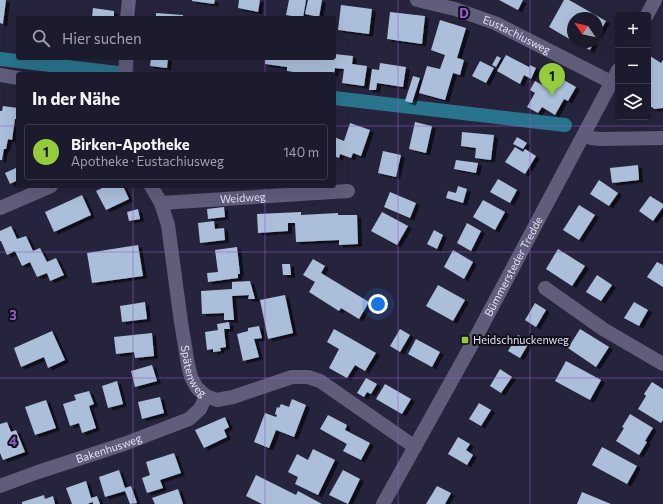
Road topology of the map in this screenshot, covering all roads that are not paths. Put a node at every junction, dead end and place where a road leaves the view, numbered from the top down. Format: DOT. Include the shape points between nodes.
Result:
graph roads {
  1 [pos="129,0"];
  2 [pos="417,0"];
  3 [pos="655,0"];
  4 [pos="649,12"];
  5 [pos="128,16"];
  6 [pos="126,60"];
  7 [pos="125,72"];
  8 [pos="0,75"];
  9 [pos="615,76"];
  10 [pos="16,78"];
  11 [pos="584,134"];
  12 [pos="663,138"];
  13 [pos="46,188"];
  14 [pos="152,188"];
  15 [pos="348,191"];
  16 [pos="161,203"];
  17 [pos="0,208"];
  18 [pos="545,288"];
  19 [pos="663,364"];
  20 [pos="206,396"];
  21 [pos="415,447"];
  22 [pos="0,486"];
  23 [pos="383,504"];
  1 -- 5 [label="street"];
  2 -- 9 [label="street, Eustachiusweg" via="456,8"];
  3 -- 4 [label="street"];
  6 -- 7 [label="street"];
  8 -- 10 [label="street"];
  9 -- 11 [label="street, Bümmersteder Tredde"];
  11 -- 12 [label="street" via="600,139"];
  11 -- 21 [label="street, Bümmersteder Tredde"];
  13 -- 17 [label="street"];
  14 -- 16 [label="street, Spätenweg"];
  15 -- 16 [label="street, Weidweg"];
  16 -- 20 [label="street, Spätenweg" via="168,225 188,365 197,388"];
  18 -- 19 [label="street" via="603,329"];
  20 -- 21 [label="street, Spätenweg" via="217,400 292,377 308,377 320,381"];
  20 -- 22 [label="street, Bakenhusweg" via="200,408 189,419"];
  21 -- 23 [label="street, Bümmersteder Tredde"];
}
